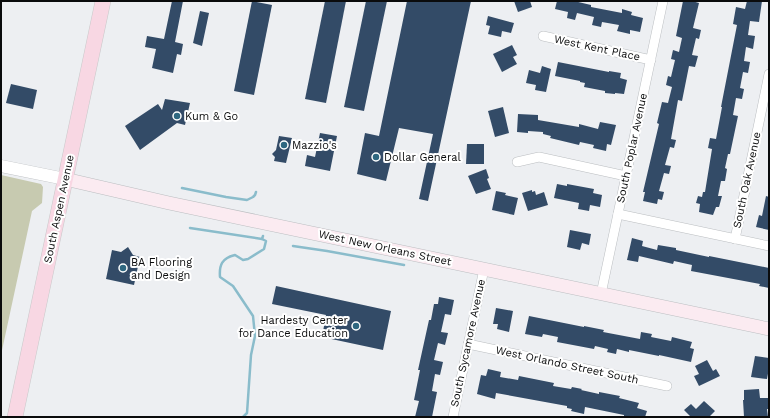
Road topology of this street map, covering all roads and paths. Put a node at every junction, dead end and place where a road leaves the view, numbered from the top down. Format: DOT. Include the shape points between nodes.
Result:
graph roads {
  1 [pos="102,1"];
  2 [pos="663,1"];
  3 [pos="543,36"];
  4 [pos="651,60"];
  5 [pos="769,74"];
  6 [pos="517,162"];
  7 [pos="1,166"];
  8 [pos="626,176"];
  9 [pos="65,179"];
  10 [pos="618,214"];
  11 [pos="735,239"];
  12 [pos="769,246"];
  13 [pos="484,269"];
  14 [pos="601,294"];
  15 [pos="769,329"];
  16 [pos="468,344"];
  17 [pos="667,386"];
  18 [pos="15,417"];
  19 [pos="453,417"];
  1 -- 9 [label="main road, South Aspen Avenue"];
  2 -- 4 [label="street, South Poplar Avenue"];
  3 -- 4 [label="street, West Kent Place"];
  4 -- 8 [label="street, South Poplar Avenue"];
  5 -- 11 [label="street, South Oak Avenue"];
  6 -- 8 [label="street" via="539,157"];
  7 -- 9 [label="street, West New Orleans Street"];
  8 -- 10 [label="street, South Poplar Avenue"];
  9 -- 13 [label="main road, West New Orleans Street"];
  9 -- 18 [label="main road, South Aspen Avenue"];
  10 -- 11 [label="street"];
  10 -- 14 [label="street, South Poplar Avenue"];
  11 -- 12 [label="street"];
  13 -- 14 [label="main road, West New Orleans Street"];
  13 -- 16 [label="street, South Sycamore Avenue"];
  14 -- 15 [label="main road, West New Orleans Street"];
  16 -- 17 [label="street, West Orlando Street South"];
  16 -- 19 [label="street, South Sycamore Avenue"];
}
